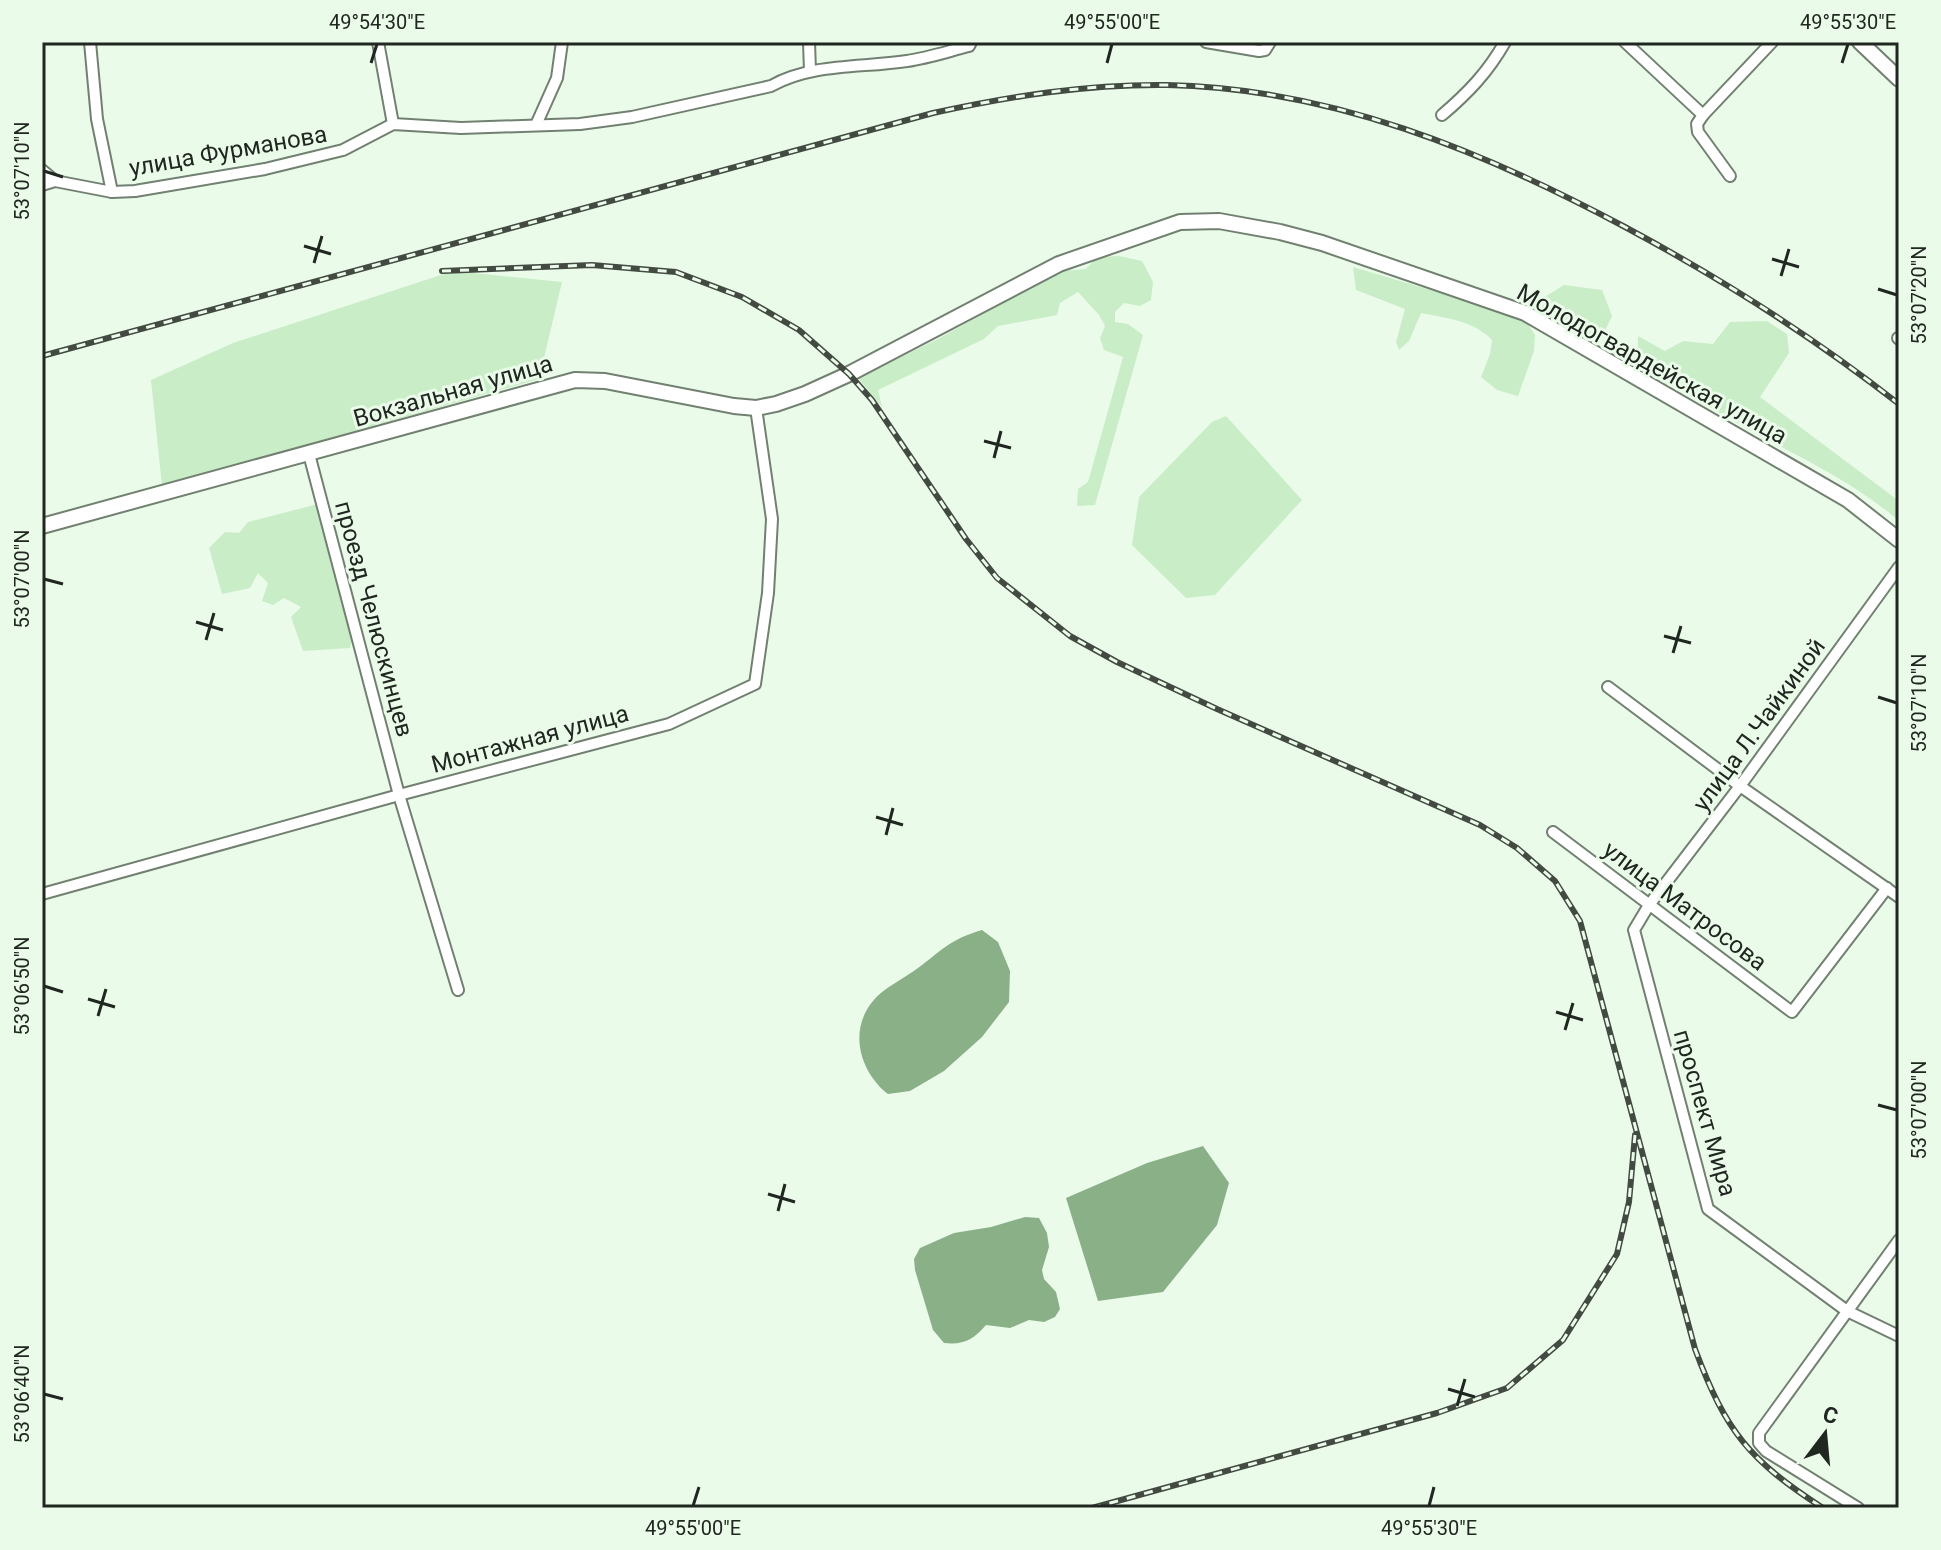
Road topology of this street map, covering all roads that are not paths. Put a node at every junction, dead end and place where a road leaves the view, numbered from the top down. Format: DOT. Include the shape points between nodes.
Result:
graph roads {
  1 [pos="90,42"];
  2 [pos="378,42"];
  3 [pos="562,42"];
  4 [pos="809,42"];
  5 [pos="971,42"];
  6 [pos="1206,42"];
  7 [pos="1505,42"];
  8 [pos="1625,42"];
  9 [pos="1772,42"];
  10 [pos="1860,42"];
  11 [pos="1268,46"];
  12 [pos="810,71"];
  13 [pos="1899,79"];
  14 [pos="1442,115"];
  15 [pos="1703,115"];
  16 [pos="393,124"];
  17 [pos="536,125"];
  18 [pos="42,170"];
  19 [pos="1730,176"];
  20 [pos="55,181"];
  21 [pos="42,185"];
  22 [pos="112,192"];
  23 [pos="1180,222"];
  24 [pos="756,408"];
  25 [pos="309,454"];
  26 [pos="42,526"];
  27 [pos="1899,540"];
  28 [pos="1899,567"];
  29 [pos="1608,687"];
  30 [pos="1740,786"];
  31 [pos="399,795"];
  32 [pos="1553,832"];
  33 [pos="1887,888"];
  34 [pos="42,894"];
  35 [pos="1899,897"];
  36 [pos="1649,905"];
  37 [pos="458,990"];
  38 [pos="1899,1240"];
  39 [pos="1847,1311"];
  40 [pos="1899,1336"];
  41 [pos="1858,1508"];
  1 -- 22 [label="street" via="97,119"];
  2 -- 16 [label="street"];
  3 -- 17 [label="street" via="557,78"];
  4 -- 12 [label="street"];
  5 -- 12 [label="street" via="909,61"];
  6 -- 11 [label="street"];
  7 -- 14 [label="street" via="1490,68"];
  8 -- 15 [label="street"];
  9 -- 15 [label="street"];
  10 -- 13 [label="street"];
  12 -- 17 [label="street" via="771,86 632,117"];
  15 -- 19 [label="street" via="1698,132"];
  16 -- 17 [label="street"];
  16 -- 22 [label="street, улица Фурманова" via="343,150 304,160"];
  18 -- 20 [label="street"];
  20 -- 21 [label="street"];
  20 -- 22 [label="street, улица Фурманова"];
  23 -- 24 [label="street, Вокзальная улица" via="1059,264 849,374"];
  23 -- 27 [label="street, Молодогвардейская улица" via="1219,221 1322,243 1525,313 1848,500"];
  24 -- 25 [label="street, Вокзальная улица" via="575,380"];
  24 -- 31 [label="street, Монтажная улица" via="772,519 755,684 669,724"];
  25 -- 26 [label="street, Вокзальная улица"];
  25 -- 31 [label="street, проезд Челюскинцев"];
  28 -- 30 [label="street, улица Л.Чайкиной"];
  29 -- 30 [label="street"];
  30 -- 33 [label="street"];
  30 -- 36 [label="street, улица Л.Чайкиной"];
  31 -- 34 [label="street, Монтажная улица"];
  31 -- 37 [label="street, проезд Челюскинцев"];
  32 -- 36 [label="street, улица Матросова"];
  33 -- 35 [label="street"];
  33 -- 36 [label="street, улица Матросова" via="1792,1012"];
  36 -- 39 [label="street, проспект Мира" via="1634,930 1708,1209"];
  38 -- 39 [label="street"];
  39 -- 40 [label="street, проспект Мира"];
  39 -- 41 [label="street" via="1764,1423 1759,1443"];
}
